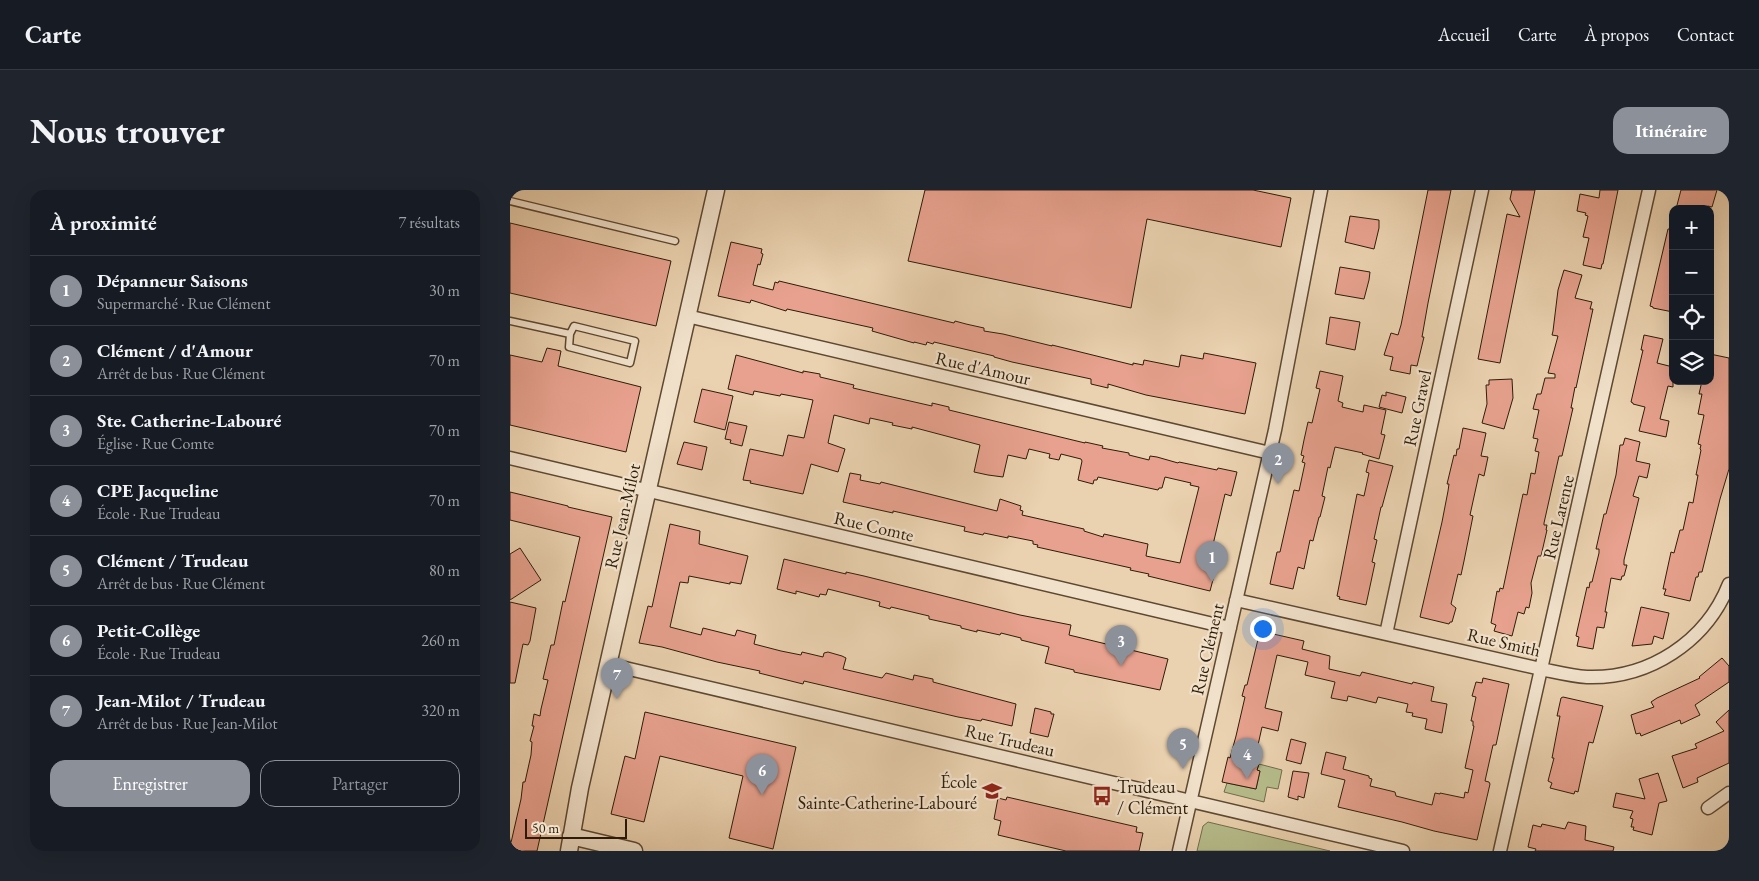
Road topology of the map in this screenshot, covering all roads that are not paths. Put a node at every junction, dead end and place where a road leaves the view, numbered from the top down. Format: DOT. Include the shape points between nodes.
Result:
graph roads {
  1 [pos="716,190"];
  2 [pos="1321,190"];
  3 [pos="1482,190"];
  4 [pos="1650,190"];
  5 [pos="510,201"];
  6 [pos="675,242"];
  7 [pos="688,316"];
  8 [pos="510,321"];
  9 [pos="570,334"];
  10 [pos="1270,453"];
  11 [pos="510,458"];
  12 [pos="648,491"];
  13 [pos="1729,584"];
  14 [pos="1236,600"];
  15 [pos="1230,628"];
  16 [pos="1386,634"];
  17 [pos="608,664"];
  18 [pos="1541,669"];
  19 [pos="1729,793"];
  20 [pos="1190,801"];
  21 [pos="1708,808"];
  22 [pos="570,844"];
  23 [pos="634,851"];
  24 [pos="1179,851"];
  25 [pos="1404,851"];
  26 [pos="1500,851"];
  1 -- 7 [label="street, Rue Jean-Milot"];
  2 -- 10 [label="street, Rue Clément"];
  3 -- 16 [label="street, Rue Gravel"];
  4 -- 18 [label="street, Rue Larente"];
  5 -- 6 [label="lane"];
  7 -- 10 [label="street, Rue d'Amour"];
  7 -- 12 [label="street, Rue Jean-Milot"];
  8 -- 9 [label="lane"];
  9 -- 9 [label="lane" via="568,347 630,363 635,341 574,326"];
  10 -- 14 [label="street, Rue Clément"];
  11 -- 12 [label="street, Rue Comte"];
  12 -- 15 [label="street, Rue Comte"];
  12 -- 17 [label="street, Rue Jean-Milot"];
  13 -- 18 [label="street, Rue Smith" via="1718,607 1699,632 1652,665 1629,673 1596,676 1576,676"];
  14 -- 15 [label="street, Rue Clément"];
  14 -- 16 [label="street, Rue Smith"];
  15 -- 20 [label="street, Rue Clément"];
  16 -- 18 [label="street, Rue Smith"];
  17 -- 20 [label="street, Rue Trudeau"];
  17 -- 22 [label="street, Rue Jean-Milot"];
  18 -- 26 [label="street, Rue Larente"];
  19 -- 21 [label="street"];
  20 -- 24 [label="street, Rue Clément"];
  20 -- 25 [label="street, Rue Trudeau"];
  22 -- 23 [label="street"];
}
